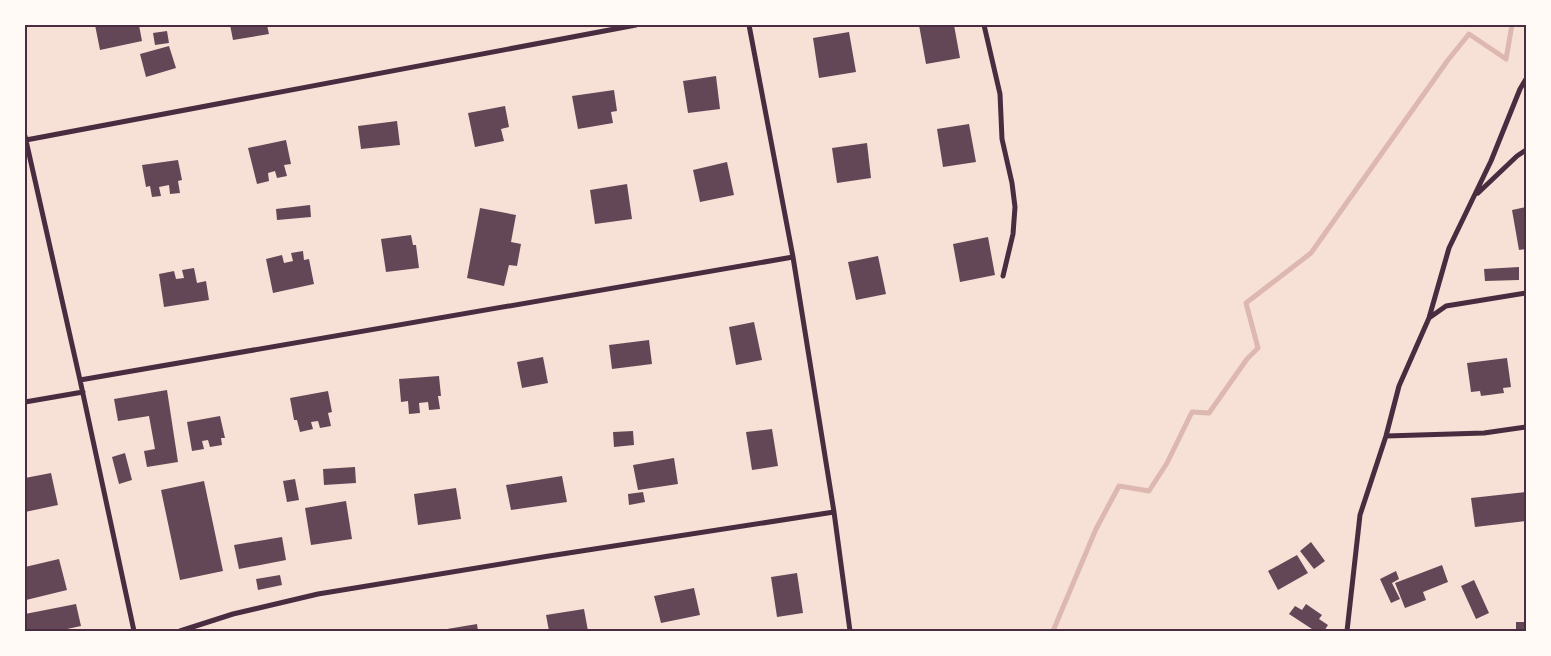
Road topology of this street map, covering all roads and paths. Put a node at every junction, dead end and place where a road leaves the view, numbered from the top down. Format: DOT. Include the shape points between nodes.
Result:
graph roads {
  1 [pos="636,25"];
  2 [pos="749,25"];
  3 [pos="984,25"];
  4 [pos="1526,79"];
  5 [pos="26,138"];
  6 [pos="1526,150"];
  7 [pos="1474,196"];
  8 [pos="793,257"];
  9 [pos="1003,276"];
  10 [pos="1526,293"];
  11 [pos="1429,318"];
  12 [pos="80,380"];
  13 [pos="83,392"];
  14 [pos="25,402"];
  15 [pos="1526,427"];
  16 [pos="1386,436"];
  17 [pos="834,512"];
  18 [pos="134,631"];
  19 [pos="180,631"];
  20 [pos="850,631"];
  21 [pos="1347,631"];
  1 -- 5 [label="street"];
  2 -- 8 [label="street"];
  3 -- 9 [label="street" via="1000,94 1002,139 1015,207 1013,234"];
  4 -- 7 [label="street"];
  5 -- 12 [label="street"];
  6 -- 7 [label="street"];
  7 -- 11 [label="street" via="1449,248"];
  8 -- 12 [label="street"];
  8 -- 17 [label="street"];
  10 -- 11 [label="street" via="1446,306"];
  11 -- 16 [label="street" via="1412,353"];
  12 -- 13 [label="street"];
  13 -- 14 [label="street"];
  13 -- 18 [label="street"];
  15 -- 16 [label="street" via="1484,433"];
  16 -- 21 [label="street" via="1360,515"];
  17 -- 19 [label="street" via="318,594 233,614"];
  17 -- 20 [label="street"];
}
